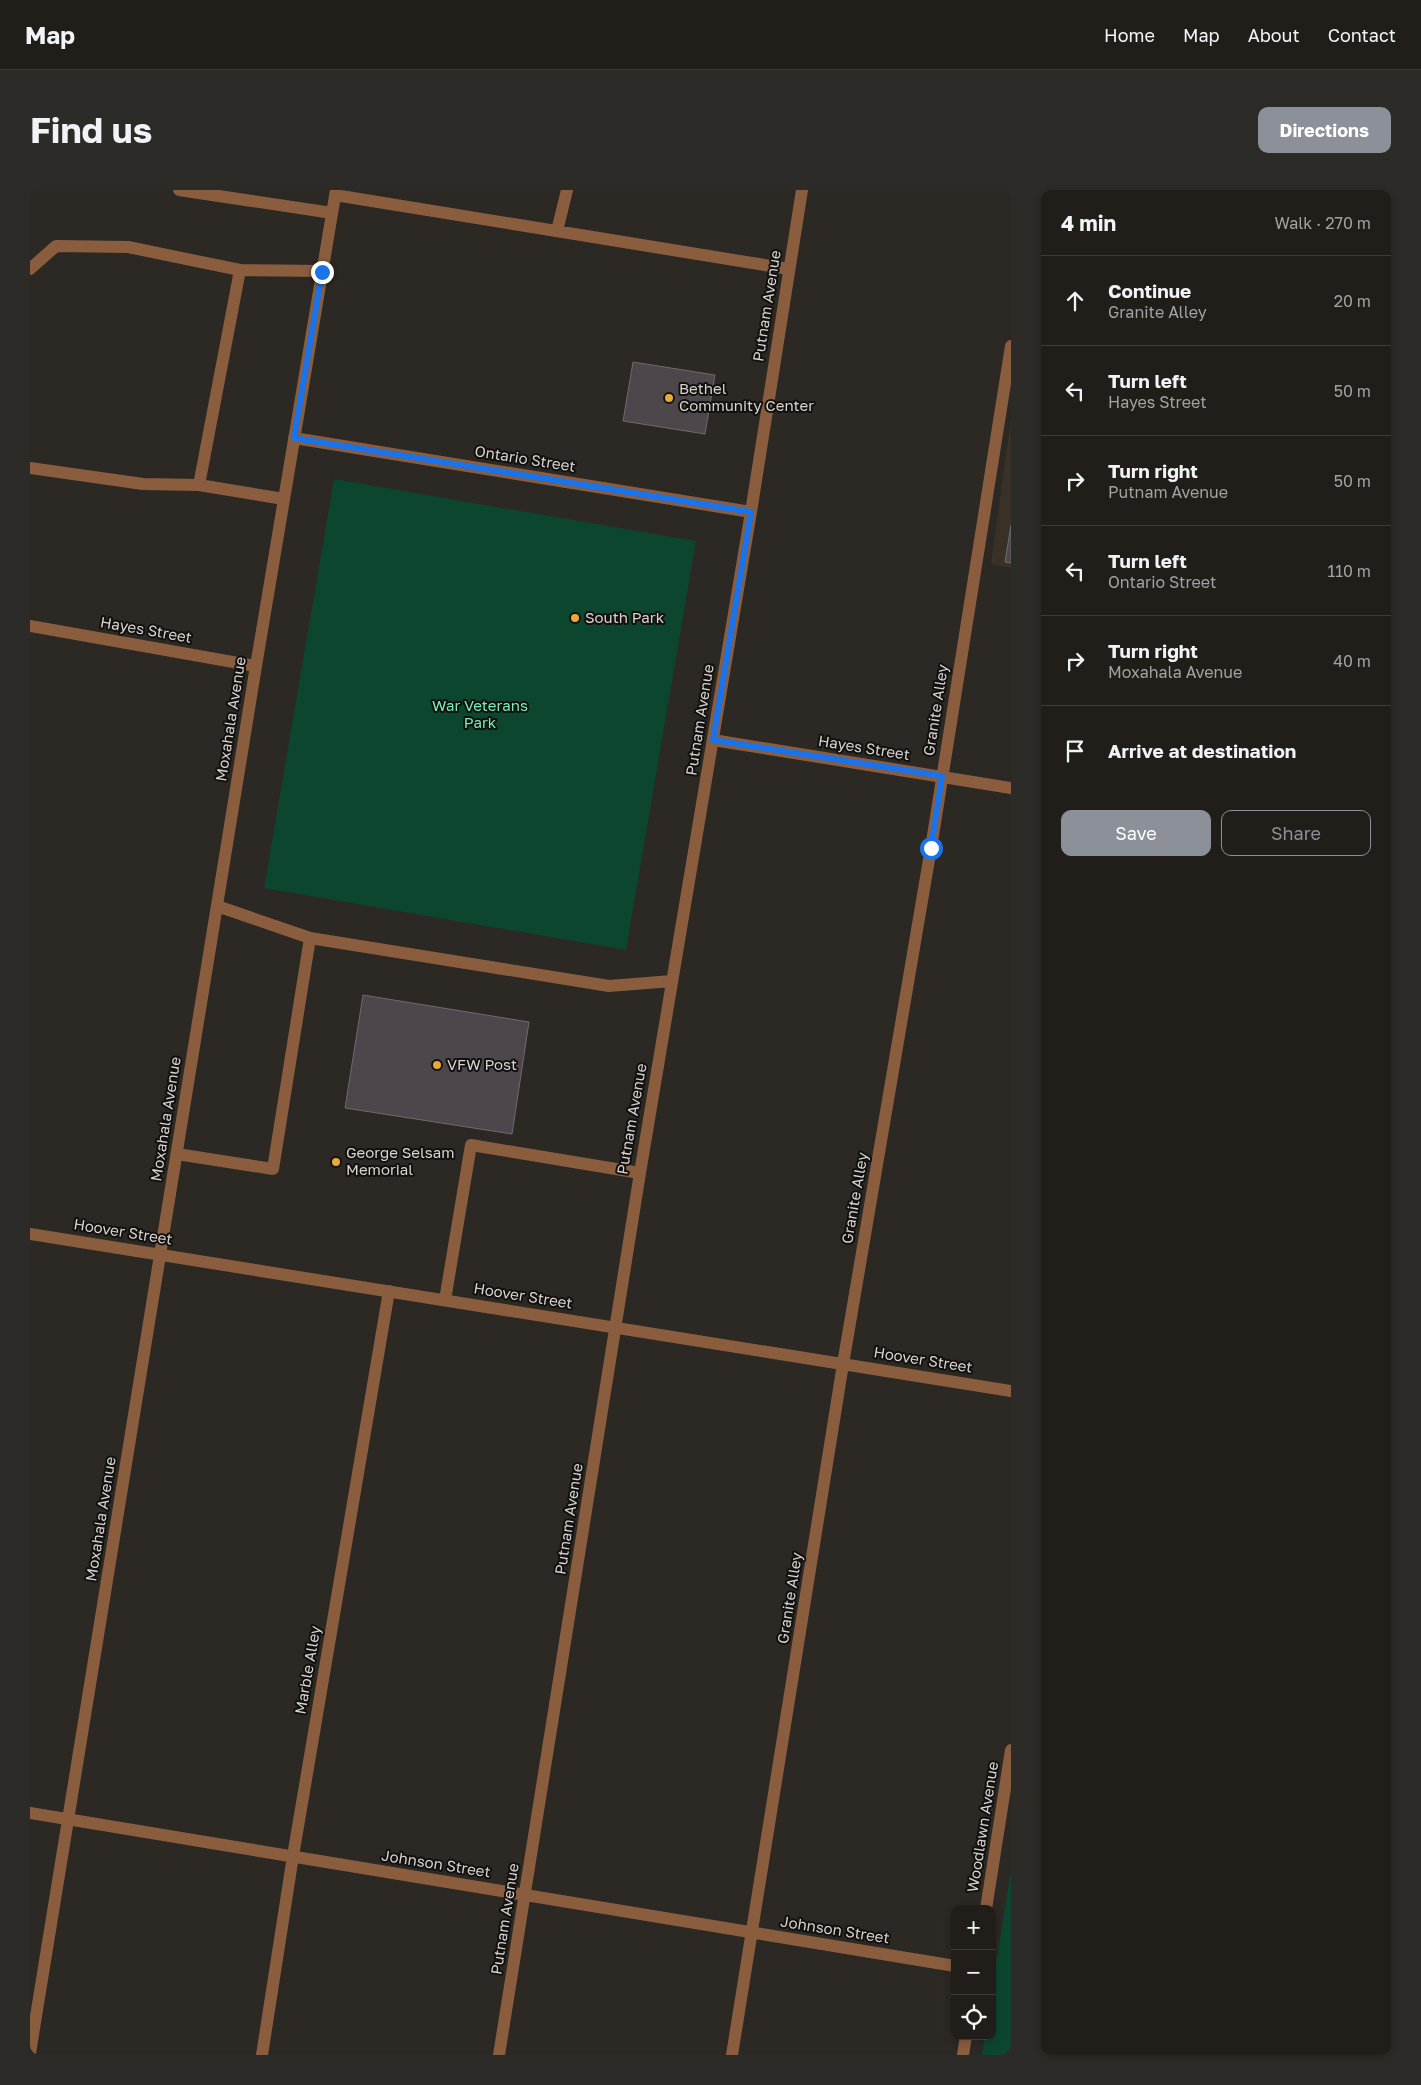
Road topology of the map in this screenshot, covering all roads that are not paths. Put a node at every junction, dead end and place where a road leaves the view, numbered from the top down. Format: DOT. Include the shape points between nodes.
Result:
graph roads {
  1 [pos="179,190"];
  2 [pos="567,190"];
  3 [pos="802,190"];
  4 [pos="336,193"];
  5 [pos="332,213"];
  6 [pos="557,231"];
  7 [pos="30,269"];
  8 [pos="789,269"];
  9 [pos="240,270"];
  10 [pos="322,272"];
  11 [pos="1011,346"];
  12 [pos="294,438"];
  13 [pos="30,468"];
  14 [pos="199,484"];
  15 [pos="284,499"];
  16 [pos="751,512"];
  17 [pos="30,626"];
  18 [pos="256,666"];
  19 [pos="713,740"];
  20 [pos="942,776"];
  21 [pos="1011,788"];
  22 [pos="217,906"];
  23 [pos="310,938"];
  24 [pos="672,981"];
  25 [pos="177,1154"];
  26 [pos="640,1173"];
  27 [pos="30,1234"];
  28 [pos="160,1254"];
  29 [pos="389,1292"];
  30 [pos="445,1300"];
  31 [pos="615,1328"];
  32 [pos="844,1364"];
  33 [pos="1011,1391"];
  34 [pos="1011,1750"];
  35 [pos="30,1813"];
  36 [pos="68,1819"];
  37 [pos="293,1856"];
  38 [pos="526,1895"];
  39 [pos="987,1905"];
  40 [pos="752,1932"];
  41 [pos="951,1965"];
  42 [pos="965,2040"];
  43 [pos="30,2053"];
  44 [pos="262,2055"];
  45 [pos="499,2055"];
  46 [pos="732,2055"];
  47 [pos="963,2055"];
  1 -- 5 [label="street"];
  2 -- 6 [label="street"];
  3 -- 8 [label="street, Putnam Avenue"];
  4 -- 5 [label="street, Moxahala Avenue"];
  4 -- 6 [label="street"];
  5 -- 10 [label="street, Moxahala Avenue"];
  6 -- 8 [label="street"];
  7 -- 9 [label="street" via="56,246 128,247"];
  8 -- 16 [label="street, Putnam Avenue"];
  9 -- 10 [label="street"];
  9 -- 14 [label="street"];
  10 -- 12 [label="street, Moxahala Avenue"];
  11 -- 20 [label="street, Granite Alley"];
  12 -- 15 [label="street, Moxahala Avenue"];
  12 -- 16 [label="street, Ontario Street"];
  13 -- 14 [label="street" via="143,484"];
  14 -- 15 [label="street"];
  15 -- 18 [label="street, Moxahala Avenue"];
  16 -- 19 [label="street, Putnam Avenue"];
  17 -- 18 [label="street, Hayes Street"];
  18 -- 22 [label="street, Moxahala Avenue"];
  19 -- 20 [label="street, Hayes Street"];
  19 -- 24 [label="street, Putnam Avenue"];
  20 -- 21 [label="street, Hayes Street"];
  20 -- 32 [label="street, Granite Alley"];
  22 -- 23 [label="street"];
  22 -- 25 [label="street, Moxahala Avenue"];
  23 -- 24 [label="street" via="608,986"];
  23 -- 25 [label="street" via="273,1169"];
  24 -- 26 [label="street, Putnam Avenue"];
  25 -- 28 [label="street, Moxahala Avenue"];
  26 -- 30 [label="street" via="471,1145"];
  26 -- 31 [label="street, Putnam Avenue"];
  27 -- 28 [label="street, Hoover Street"];
  28 -- 29 [label="street, Hoover Street"];
  28 -- 36 [label="street, Moxahala Avenue"];
  29 -- 30 [label="street, Hoover Street"];
  29 -- 37 [label="street, Marble Alley"];
  30 -- 31 [label="street, Hoover Street"];
  31 -- 32 [label="street, Hoover Street"];
  31 -- 38 [label="street, Putnam Avenue"];
  32 -- 33 [label="street, Hoover Street"];
  32 -- 40 [label="street, Granite Alley"];
  34 -- 39 [label="street, Woodlawn Avenue"];
  35 -- 36 [label="street, Johnson Street"];
  36 -- 37 [label="street, Johnson Street"];
  36 -- 43 [label="street, Moxahala Avenue"];
  37 -- 38 [label="street, Johnson Street"];
  37 -- 44 [label="street, Marble Alley"];
  38 -- 40 [label="street, Johnson Street"];
  38 -- 45 [label="street, Putnam Avenue"];
  40 -- 41 [label="street, Johnson Street"];
  40 -- 46 [label="street, Granite Alley"];
  42 -- 47 [label="street"];
}
